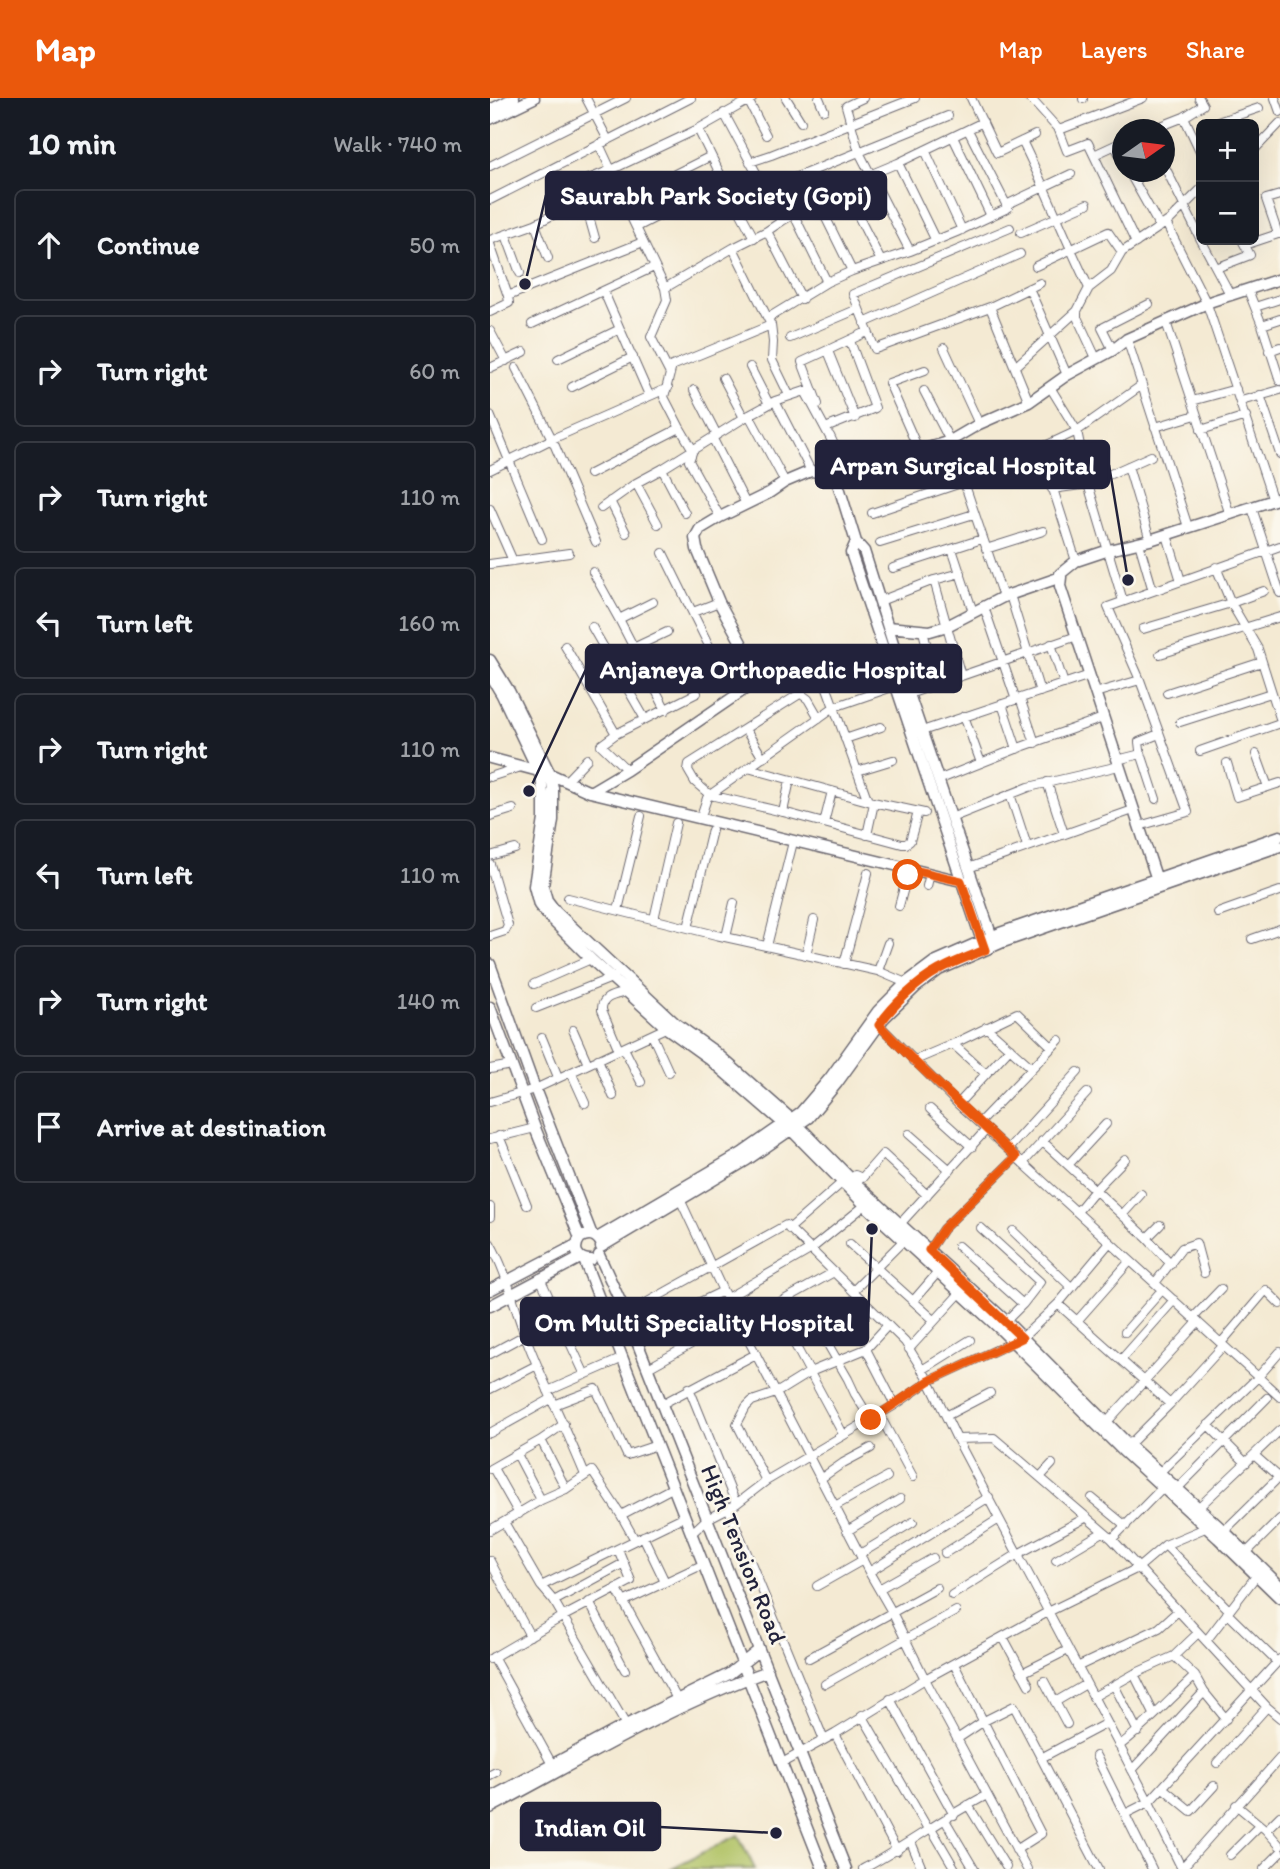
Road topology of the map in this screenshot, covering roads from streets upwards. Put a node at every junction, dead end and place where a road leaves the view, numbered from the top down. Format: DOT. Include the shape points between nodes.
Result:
graph roads {
  1 [pos="514,98"];
  2 [pos="534,98"];
  3 [pos="586,98"];
  4 [pos="625,98"];
  5 [pos="691,98"];
  6 [pos="786,98"];
  7 [pos="819,98"];
  8 [pos="863,98"];
  9 [pos="915,98"];
  10 [pos="971,98"];
  11 [pos="1143,98"];
  12 [pos="1199,98"];
  13 [pos="1275,98"];
  14 [pos="751,99"];
  15 [pos="1033,99"];
  16 [pos="848,101"];
  17 [pos="1259,108"];
  18 [pos="490,110"];
  19 [pos="824,110"];
  20 [pos="1280,112"];
  21 [pos="724,113"];
  22 [pos="594,114"];
  23 [pos="948,117"];
  24 [pos="1184,117"];
  25 [pos="490,119"];
  26 [pos="1239,119"];
  27 [pos="1175,121"];
  28 [pos="801,122"];
  29 [pos="983,122"];
  30 [pos="851,123"];
  31 [pos="1280,123"];
  32 [pos="698,129"];
  33 [pos="968,130"];
  34 [pos="1059,130"];
  35 [pos="766,135"];
  36 [pos="1035,135"];
  37 [pos="953,138"];
  38 [pos="1023,141"];
  39 [pos="604,142"];
  40 [pos="1196,142"];
  41 [pos="1259,145"];
  42 [pos="1112,147"];
  43 [pos="925,150"];
  44 [pos="859,152"];
  45 [pos="1094,155"];
  46 [pos="711,156"];
  47 [pos="750,162"];
  48 [pos="898,163"];
  49 [pos="490,166"];
  50 [pos="611,170"];
  51 [pos="871,174"];
  52 [pos="1072,174"];
  53 [pos="724,182"];
  54 [pos="1135,182"];
  55 [pos="1172,182"];
  56 [pos="782,183"];
  57 [pos="843,186"];
  58 [pos="1045,186"];
  59 [pos="1196,194"];
  60 [pos="1280,195"];
  61 [pos="584,199"];
  62 [pos="490,200"];
  63 [pos="623,200"];
  64 [pos="817,200"];
  65 [pos="1087,204"];
  66 [pos="1006,205"];
  67 [pos="1184,205"];
  68 [pos="794,215"];
  69 [pos="991,216"];
  70 [pos="1056,218"];
  71 [pos="782,221"];
  72 [pos="535,224"];
  73 [pos="1163,225"];
  74 [pos="637,227"];
  75 [pos="1010,228"];
  76 [pos="962,230"];
  77 [pos="1196,230"];
  78 [pos="767,231"];
  79 [pos="1021,233"];
  80 [pos="1279,234"];
  81 [pos="506,235"];
  82 [pos="595,238"];
  83 [pos="754,238"];
  84 [pos="1259,239"];
  85 [pos="936,241"];
  86 [pos="643,242"];
  87 [pos="1136,243"];
  88 [pos="490,244"];
  89 [pos="1204,245"];
  90 [pos="1245,245"];
  91 [pos="733,248"];
  92 [pos="1071,249"];
  93 [pos="910,251"];
  94 [pos="1122,252"];
  95 [pos="1020,254"];
  96 [pos="548,258"];
  97 [pos="881,261"];
  98 [pos="1036,266"];
  99 [pos="654,267"];
  100 [pos="1216,268"];
  101 [pos="500,271"];
  102 [pos="852,271"];
  103 [pos="520,273"];
  104 [pos="490,275"];
  105 [pos="1280,279"];
  106 [pos="827,282"];
  107 [pos="1040,283"];
  108 [pos="665,288"];
  109 [pos="1029,288"];
  110 [pos="1089,288"];
  111 [pos="1248,290"];
  112 [pos="604,292"];
  113 [pos="508,296"];
  114 [pos="1231,296"];
  115 [pos="802,299"];
  116 [pos="1280,299"];
  117 [pos="1149,304"];
  118 [pos="1208,304"];
  119 [pos="990,307"];
  120 [pos="1255,307"];
  121 [pos="858,310"];
  122 [pos="1077,311"];
  123 [pos="490,312"];
  124 [pos="1280,319"];
  125 [pos="770,322"];
  126 [pos="1166,322"];
  127 [pos="864,323"];
  128 [pos="532,324"];
  129 [pos="1262,325"];
  130 [pos="620,330"];
  131 [pos="490,331"];
  132 [pos="867,332"];
  133 [pos="1049,335"];
  134 [pos="790,338"];
  135 [pos="1127,339"];
  136 [pos="850,341"];
  137 [pos="1280,347"];
  138 [pos="944,348"];
  139 [pos="1113,350"];
  140 [pos="828,351"];
  141 [pos="1269,351"];
  142 [pos="524,352"];
  143 [pos="633,357"];
  144 [pos="1096,358"];
  145 [pos="558,359"];
  146 [pos="506,361"];
  147 [pos="750,367"];
  148 [pos="1015,367"];
  149 [pos="490,368"];
  150 [pos="516,368"];
  151 [pos="925,370"];
  152 [pos="670,373"];
  153 [pos="1067,375"];
  154 [pos="723,378"];
  155 [pos="1280,382"];
  156 [pos="1142,385"];
  157 [pos="572,387"];
  158 [pos="1050,387"];
  159 [pos="668,388"];
  160 [pos="1237,389"];
  161 [pos="694,390"];
  162 [pos="808,390"];
  163 [pos="1280,390"];
  164 [pos="924,391"];
  165 [pos="649,395"];
  166 [pos="789,396"];
  167 [pos="1260,396"];
  168 [pos="1192,401"];
  169 [pos="1241,401"];
  170 [pos="1029,402"];
  171 [pos="772,403"];
  172 [pos="490,415"];
  173 [pos="1196,415"];
  174 [pos="1246,416"];
  175 [pos="747,417"];
  176 [pos="855,418"];
  177 [pos="979,424"];
  178 [pos="828,427"];
  179 [pos="1155,427"];
  180 [pos="680,428"];
  181 [pos="1201,430"];
  182 [pos="1077,431"];
  183 [pos="715,437"];
  184 [pos="552,439"];
  185 [pos="832,441"];
  186 [pos="950,441"];
  187 [pos="1041,449"];
  188 [pos="693,450"];
  189 [pos="919,451"];
  190 [pos="1280,454"];
  191 [pos="1151,456"];
  192 [pos="509,461"];
  193 [pos="1128,466"];
  194 [pos="662,469"];
  195 [pos="490,470"];
  196 [pos="811,471"];
  197 [pos="841,473"];
  198 [pos="590,474"];
  199 [pos="963,480"];
  200 [pos="785,482"];
  201 [pos="636,483"];
  202 [pos="1088,484"];
  203 [pos="1052,489"];
  204 [pos="1277,500"];
  205 [pos="610,501"];
  206 [pos="746,504"];
  207 [pos="601,508"];
  208 [pos="1252,508"];
  209 [pos="490,509"];
  210 [pos="685,513"];
  211 [pos="872,513"];
  212 [pos="974,514"];
  213 [pos="1230,515"];
  214 [pos="720,517"];
  215 [pos="658,524"];
  216 [pos="1188,527"];
  217 [pos="1043,531"];
  218 [pos="626,533"];
  219 [pos="1167,535"];
  220 [pos="982,538"];
  221 [pos="542,539"];
  222 [pos="596,542"];
  223 [pos="856,542"];
  224 [pos="1145,542"];
  225 [pos="880,544"];
  226 [pos="1280,545"];
  227 [pos="986,549"];
  228 [pos="952,550"];
  229 [pos="1108,550"];
  230 [pos="1266,551"];
  231 [pos="569,553"];
  232 [pos="663,553"];
  233 [pos="513,561"];
  234 [pos="1076,561"];
  235 [pos="490,564"];
  236 [pos="1216,567"];
  237 [pos="892,568"];
  238 [pos="593,572"];
  239 [pos="961,573"];
  240 [pos="1060,577"];
  241 [pos="934,580"];
  242 [pos="1181,581"];
  243 [pos="1153,591"];
  244 [pos="1264,591"];
  245 [pos="1280,593"];
  246 [pos="1006,596"];
  247 [pos="1123,600"];
  248 [pos="880,601"];
  249 [pos="653,602"];
  250 [pos="719,602"];
  251 [pos="1231,603"];
  252 [pos="984,607"];
  253 [pos="693,612"];
  254 [pos="973,612"];
  255 [pos="1280,617"];
  256 [pos="619,619"];
  257 [pos="947,626"];
  258 [pos="592,627"];
  259 [pos="888,627"];
  260 [pos="1244,628"];
  261 [pos="1143,629"];
  262 [pos="923,631"];
  263 [pos="667,632"];
  264 [pos="1077,635"];
  265 [pos="1051,644"];
  266 [pos="565,646"];
  267 [pos="633,648"];
  268 [pos="1028,652"];
  269 [pos="1160,654"];
  270 [pos="490,660"];
  271 [pos="1003,661"];
  272 [pos="1262,662"];
  273 [pos="682,663"];
  274 [pos="719,666"];
  275 [pos="490,675"];
  276 [pos="1090,675"];
  277 [pos="961,676"];
  278 [pos="823,677"];
  279 [pos="652,680"];
  280 [pos="1140,680"];
  281 [pos="936,684"];
  282 [pos="1064,684"];
  283 [pos="904,688"];
  284 [pos="1040,692"];
  285 [pos="697,693"];
  286 [pos="1096,693"];
  287 [pos="1167,693"];
  288 [pos="1271,693"];
  289 [pos="1018,699"];
  290 [pos="1002,704"];
  291 [pos="834,708"];
  292 [pos="666,710"];
  293 [pos="964,716"];
  294 [pos="819,718"];
  295 [pos="1104,718"];
  296 [pos="645,719"];
  297 [pos="1280,721"];
  298 [pos="1180,722"];
  299 [pos="881,727"];
  300 [pos="745,729"];
  301 [pos="922,731"];
  302 [pos="616,734"];
  303 [pos="1159,734"];
  304 [pos="845,739"];
  305 [pos="1035,743"];
  306 [pos="1017,749"];
  307 [pos="1200,751"];
  308 [pos="1141,754"];
  309 [pos="1256,754"];
  310 [pos="490,758"];
  311 [pos="763,758"];
  312 [pos="587,760"];
  313 [pos="893,760"];
  314 [pos="981,763"];
  315 [pos="1118,763"];
  316 [pos="1227,763"];
  317 [pos="522,766"];
  318 [pos="748,768"];
  319 [pos="627,770"];
  320 [pos="857,771"];
  321 [pos="544,772"];
  322 [pos="490,777"];
  323 [pos="790,780"];
  324 [pos="938,780"];
  325 [pos="566,781"];
  326 [pos="1048,782"];
  327 [pos="1280,783"];
  328 [pos="1268,787"];
  329 [pos="832,791"];
  330 [pos="590,792"];
  331 [pos="1010,794"];
  332 [pos="710,795"];
  333 [pos="1156,799"];
  334 [pos="871,802"];
  335 [pos="513,809"];
  336 [pos="1133,810"];
  337 [pos="783,812"];
  338 [pos="490,816"];
  339 [pos="642,816"];
  340 [pos="951,818"];
  341 [pos="700,819"];
  342 [pos="676,823"];
  343 [pos="824,823"];
  344 [pos="1139,826"];
  345 [pos="712,830"];
  346 [pos="1064,834"];
  347 [pos="867,835"];
  348 [pos="1280,836"];
  349 [pos="793,842"];
  350 [pos="1027,846"];
  351 [pos="1280,846"];
  352 [pos="515,849"];
  353 [pos="490,856"];
  354 [pos="490,864"];
  355 [pos="968,868"];
  356 [pos="909,869"];
  357 [pos="868,873"];
  358 [pos="930,874"];
  359 [pos="967,881"];
  360 [pos="1159,885"];
  361 [pos="927,886"];
  362 [pos="1280,891"];
  363 [pos="568,898"];
  364 [pos="734,903"];
  365 [pos="899,906"];
  366 [pos="618,910"];
  367 [pos="1218,913"];
  368 [pos="654,919"];
  369 [pos="814,920"];
  370 [pos="688,928"];
  371 [pos="1280,929"];
  372 [pos="490,936"];
  373 [pos="726,937"];
  374 [pos="1252,939"];
  375 [pos="888,943"];
  376 [pos="988,944"];
  377 [pos="767,946"];
  378 [pos="806,955"];
  379 [pos="591,959"];
  380 [pos="844,964"];
  381 [pos="490,966"];
  382 [pos="878,971"];
  383 [pos="616,976"];
  384 [pos="906,983"];
  385 [pos="534,984"];
  386 [pos="626,992"];
  387 [pos="490,1007"];
  388 [pos="536,1008"];
  389 [pos="876,1022"];
  390 [pos="671,1026"];
  391 [pos="986,1027"];
  392 [pos="494,1030"];
  393 [pos="573,1030"];
  394 [pos="652,1035"];
  395 [pos="542,1038"];
  396 [pos="1059,1040"];
  397 [pos="953,1044"];
  398 [pos="1052,1047"];
  399 [pos="1010,1048"];
  400 [pos="621,1049"];
  401 [pos="598,1059"];
  402 [pos="913,1060"];
  403 [pos="588,1064"];
  404 [pos="512,1065"];
  405 [pos="1032,1068"];
  406 [pos="490,1069"];
  407 [pos="570,1072"];
  408 [pos="669,1072"];
  409 [pos="1078,1072"];
  410 [pos="986,1074"];
  411 [pos="558,1077"];
  412 [pos="640,1082"];
  413 [pos="535,1089"];
  414 [pos="1087,1093"];
  415 [pos="524,1094"];
  416 [pos="614,1096"];
  417 [pos="490,1102"];
  418 [pos="585,1103"];
  419 [pos="958,1104"];
  420 [pos="930,1109"];
  421 [pos="979,1123"];
  422 [pos="791,1124"];
  423 [pos="1106,1124"];
  424 [pos="536,1128"];
  425 [pos="986,1130"];
  426 [pos="909,1134"];
  427 [pos="495,1138"];
  428 [pos="1042,1141"];
  429 [pos="972,1147"];
  430 [pos="1008,1149"];
  431 [pos="1125,1159"];
  432 [pos="1019,1160"];
  433 [pos="1068,1165"];
  434 [pos="950,1170"];
  435 [pos="847,1179"];
  436 [pos="1095,1190"];
  437 [pos="1141,1194"];
  438 [pos="927,1195"];
  439 [pos="679,1196"];
  440 [pos="869,1202"];
  441 [pos="527,1205"];
  442 [pos="490,1207"];
  443 [pos="1077,1212"];
  444 [pos="1122,1215"];
  445 [pos="490,1217"];
  446 [pos="900,1224"];
  447 [pos="1160,1225"];
  448 [pos="981,1228"];
  449 [pos="789,1229"];
  450 [pos="1013,1231"];
  451 [pos="907,1237"];
  452 [pos="1147,1238"];
  453 [pos="578,1241"];
  454 [pos="1110,1242"];
  455 [pos="490,1243"];
  456 [pos="597,1244"];
  457 [pos="850,1244"];
  458 [pos="958,1246"];
  459 [pos="810,1250"];
  460 [pos="929,1250"];
  461 [pos="494,1258"];
  462 [pos="582,1259"];
  463 [pos="1130,1261"];
  464 [pos="1171,1264"];
  465 [pos="712,1267"];
  466 [pos="877,1268"];
  467 [pos="939,1271"];
  468 [pos="834,1272"];
  469 [pos="1204,1273"];
  470 [pos="540,1278"];
  471 [pos="508,1280"];
  472 [pos="1154,1283"];
  473 [pos="1071,1287"];
  474 [pos="1221,1289"];
  475 [pos="490,1290"];
  476 [pos="1162,1290"];
  477 [pos="853,1292"];
  478 [pos="961,1292"];
  479 [pos="511,1294"];
  480 [pos="725,1294"];
  481 [pos="1174,1300"];
  482 [pos="913,1301"];
  483 [pos="1023,1304"];
  484 [pos="1058,1304"];
  485 [pos="1280,1304"];
  486 [pos="490,1306"];
  487 [pos="808,1310"];
  488 [pos="626,1314"];
  489 [pos="934,1320"];
  490 [pos="1196,1320"];
  491 [pos="739,1321"];
  492 [pos="1006,1321"];
  493 [pos="1077,1321"];
  494 [pos="658,1322"];
  495 [pos="888,1325"];
  496 [pos="786,1330"];
  497 [pos="1125,1332"];
  498 [pos="525,1335"];
  499 [pos="970,1340"];
  500 [pos="1018,1340"];
  501 [pos="1222,1345"];
  502 [pos="866,1349"];
  503 [pos="909,1349"];
  504 [pos="1280,1352"];
  505 [pos="490,1354"];
  506 [pos="756,1354"];
  507 [pos="623,1358"];
  508 [pos="1121,1360"];
  509 [pos="836,1361"];
  510 [pos="537,1365"];
  511 [pos="648,1368"];
  512 [pos="922,1370"];
  513 [pos="810,1373"];
  514 [pos="585,1375"];
  515 [pos="1258,1377"];
  516 [pos="929,1381"];
  517 [pos="1144,1381"];
  518 [pos="689,1388"];
  519 [pos="490,1389"];
  520 [pos="776,1393"];
  521 [pos="990,1393"];
  522 [pos="1280,1397"];
  523 [pos="551,1398"];
  524 [pos="1267,1398"];
  525 [pos="662,1404"];
  526 [pos="1170,1404"];
  527 [pos="895,1405"];
  528 [pos="879,1414"];
  529 [pos="946,1416"];
  530 [pos="871,1420"];
  531 [pos="1107,1422"];
  532 [pos="564,1424"];
  533 [pos="1208,1425"];
  534 [pos="1280,1430"];
  535 [pos="490,1433"];
  536 [pos="844,1434"];
  537 [pos="957,1439"];
  538 [pos="541,1440"];
  539 [pos="1224,1441"];
  540 [pos="657,1445"];
  541 [pos="871,1448"];
  542 [pos="1126,1448"];
  543 [pos="517,1454"];
  544 [pos="1254,1455"];
  545 [pos="808,1456"];
  546 [pos="1246,1463"];
  547 [pos="1052,1464"];
  548 [pos="492,1469"];
  549 [pos="1159,1473"];
  550 [pos="585,1475"];
  551 [pos="887,1477"];
  552 [pos="913,1477"];
  553 [pos="1040,1477"];
  554 [pos="1280,1477"];
  555 [pos="820,1479"];
  556 [pos="766,1481"];
  557 [pos="1169,1487"];
  558 [pos="674,1488"];
  559 [pos="566,1489"];
  560 [pos="989,1497"];
  561 [pos="1093,1498"];
  562 [pos="900,1499"];
  563 [pos="541,1500"];
  564 [pos="732,1506"];
  565 [pos="835,1506"];
  566 [pos="1198,1508"];
  567 [pos="519,1514"];
  568 [pos="621,1515"];
  569 [pos="685,1516"];
  570 [pos="1087,1517"];
  571 [pos="708,1519"];
  572 [pos="999,1519"];
  573 [pos="1280,1519"];
  574 [pos="504,1522"];
  575 [pos="913,1522"];
  576 [pos="1126,1526"];
  577 [pos="1215,1528"];
  578 [pos="490,1530"];
  579 [pos="847,1531"];
  580 [pos="1103,1532"];
  581 [pos="692,1533"];
  582 [pos="639,1538"];
  583 [pos="1112,1539"];
  584 [pos="1165,1545"];
  585 [pos="618,1549"];
  586 [pos="945,1553"];
  587 [pos="1246,1553"];
  588 [pos="1018,1554"];
  589 [pos="861,1557"];
  590 [pos="933,1558"];
  591 [pos="1056,1560"];
  592 [pos="490,1561"];
  593 [pos="624,1563"];
  594 [pos="704,1564"];
  595 [pos="1138,1568"];
  596 [pos="869,1572"];
  597 [pos="1259,1572"];
  598 [pos="1278,1579"];
  599 [pos="665,1582"];
  600 [pos="541,1586"];
  601 [pos="817,1586"];
  602 [pos="616,1587"];
  603 [pos="937,1588"];
  604 [pos="879,1589"];
  605 [pos="952,1595"];
  606 [pos="1280,1598"];
  607 [pos="554,1601"];
  608 [pos="589,1602"];
  609 [pos="624,1602"];
  610 [pos="956,1611"];
  611 [pos="1178,1611"];
  612 [pos="892,1612"];
  613 [pos="1048,1612"];
  614 [pos="1228,1612"];
  615 [pos="562,1617"];
  616 [pos="1198,1633"];
  617 [pos="530,1636"];
  618 [pos="1003,1637"];
  619 [pos="905,1640"];
  620 [pos="1206,1641"];
  621 [pos="759,1650"];
  622 [pos="1068,1650"];
  623 [pos="1174,1656"];
  624 [pos="491,1658"];
  625 [pos="809,1658"];
  626 [pos="1279,1660"];
  627 [pos="742,1664"];
  628 [pos="954,1664"];
  629 [pos="1077,1667"];
  630 [pos="625,1670"];
  631 [pos="768,1671"];
  632 [pos="1022,1673"];
  633 [pos="1134,1674"];
  634 [pos="1195,1676"];
  635 [pos="748,1678"];
  636 [pos="925,1679"];
  637 [pos="1044,1681"];
  638 [pos="825,1684"];
  639 [pos="1086,1684"];
  640 [pos="1029,1685"];
  641 [pos="1114,1685"];
  642 [pos="1251,1689"];
  643 [pos="1204,1692"];
  644 [pos="1093,1697"];
  645 [pos="677,1699"];
  646 [pos="890,1699"];
  647 [pos="1055,1702"];
  648 [pos="1267,1707"];
  649 [pos="1154,1714"];
  650 [pos="862,1716"];
  651 [pos="1280,1718"];
  652 [pos="1226,1719"];
  653 [pos="984,1721"];
  654 [pos="1107,1723"];
  655 [pos="1067,1724"];
  656 [pos="626,1725"];
  657 [pos="1138,1732"];
  658 [pos="835,1734"];
  659 [pos="957,1739"];
  660 [pos="824,1740"];
  661 [pos="1119,1746"];
  662 [pos="800,1752"];
  663 [pos="1096,1756"];
  664 [pos="1041,1758"];
  665 [pos="1280,1758"];
  666 [pos="782,1763"];
  667 [pos="1217,1763"];
  668 [pos="554,1768"];
  669 [pos="1132,1770"];
  670 [pos="1213,1786"];
  671 [pos="1163,1788"];
  672 [pos="987,1795"];
  673 [pos="490,1798"];
  674 [pos="1149,1802"];
  675 [pos="968,1805"];
  676 [pos="1237,1805"];
  677 [pos="490,1808"];
  678 [pos="1125,1814"];
  679 [pos="954,1815"];
  680 [pos="1280,1816"];
  681 [pos="945,1820"];
  682 [pos="1263,1827"];
  683 [pos="930,1828"];
  684 [pos="911,1842"];
  685 [pos="1280,1846"];
  686 [pos="1016,1850"];
  687 [pos="897,1851"];
  688 [pos="1280,1853"];
  689 [pos="1230,1855"];
  690 [pos="881,1865"];
  691 [pos="1006,1867"];
  692 [pos="1182,1868"];
  693 [pos="823,1869"];
  694 [pos="846,1869"];
  695 [pos="863,1869"];
  696 [pos="922,1869"];
  697 [pos="955,1869"];
  698 [pos="974,1869"];
  699 [pos="1027,1869"];
  700 [pos="1099,1869"];
  701 [pos="1152,1869"];
  702 [pos="1264,1869"];
  1 -- 18 [label="street"];
  2 -- 25 [label="street"];
  3 -- 22 [label="street"];
  4 -- 22 [label="street"];
  5 -- 39 [label="street"];
  6 -- 28 [label="street"];
  7 -- 19 [label="street"];
  8 -- 16 [label="street"];
  9 -- 30 [label="street"];
  10 -- 29 [label="street"];
  11 -- 34 [label="street"];
  12 -- 24 [label="street" via="1203,105"];
  13 -- 20 [label="street"];
  14 -- 21 [label="street"];
  14 -- 35 [label="street"];
  15 -- 34 [label="street"];
  16 -- 30 [label="street"];
  17 -- 26 [label="street"];
  21 -- 32 [label="street"];
  21 -- 47 [label="street"];
  22 -- 39 [label="street"];
  22 -- 49 [label="street"];
  23 -- 44 [label="street"];
  24 -- 27 [label="street"];
  24 -- 40 [label="street"];
  29 -- 33 [label="street"];
  29 -- 38 [label="street" via="997,153"];
  30 -- 44 [label="street"];
  30 -- 47 [label="street"];
  31 -- 41 [label="street"];
  32 -- 46 [label="street"];
  32 -- 50 [label="street"];
  33 -- 37 [label="street"];
  33 -- 66 [label="street"];
  34 -- 45 [label="street" via="1067,151 1088,143"];
  36 -- 38 [label="street"];
  37 -- 43 [label="street"];
  37 -- 69 [label="street"];
  38 -- 58 [label="street"];
  39 -- 50 [label="street"];
  39 -- 62 [label="street"];
  42 -- 45 [label="street"];
  43 -- 48 [label="street"];
  43 -- 76 [label="street"];
  44 -- 51 [label="street"];
  44 -- 56 [label="street"];
  45 -- 87 [label="street"];
  46 -- 53 [label="street"];
  46 -- 63 [label="street"];
  47 -- 71 [label="street"];
  48 -- 51 [label="street"];
  48 -- 85 [label="street"];
  50 -- 61 [label="street" via="576,185 576,193"];
  50 -- 63 [label="street"];
  51 -- 57 [label="street"];
  51 -- 93 [label="street"];
  52 -- 58 [label="street"];
  53 -- 74 [label="street"];
  53 -- 83 [label="street"];
  54 -- 73 [label="street"];
  55 -- 67 [label="street"];
  57 -- 64 [label="street"];
  57 -- 97 [label="street"];
  58 -- 66 [label="street"];
  58 -- 70 [label="street"];
  59 -- 67 [label="street"];
  60 -- 80 [label="street" via="1266,199"];
  61 -- 72 [label="street"];
  61 -- 82 [label="street"];
  63 -- 74 [label="street"];
  64 -- 68 [label="street"];
  64 -- 102 [label="street"];
  65 -- 70 [label="street"];
  66 -- 69 [label="street" via="1008,208"];
  67 -- 73 [label="street"];
  67 -- 77 [label="street"];
  68 -- 71 [label="street"];
  68 -- 106 [label="street"];
  69 -- 76 [label="street"];
  70 -- 79 [label="street"];
  70 -- 92 [label="street"];
  71 -- 78 [label="street"];
  72 -- 81 [label="street"];
  72 -- 96 [label="street"];
  73 -- 87 [label="street"];
  73 -- 118 [label="street"];
  74 -- 86 [label="street"];
  75 -- 121 [label="street" via="853,294"];
  76 -- 85 [label="street"];
  78 -- 83 [label="street"];
  78 -- 115 [label="street"];
  80 -- 84 [label="street"];
  81 -- 88 [label="street"];
  81 -- 103 [label="street"];
  83 -- 91 [label="street"];
  85 -- 93 [label="street"];
  86 -- 99 [label="street"];
  86 -- 113 [label="street"];
  87 -- 94 [label="street"];
  88 -- 101 [label="street"];
  89 -- 100 [label="street"];
  90 -- 100 [label="street" via="1250,255"];
  91 -- 108 [label="street"];
  91 -- 125 [label="street"];
  92 -- 94 [label="street" via="1108,232"];
  92 -- 98 [label="street"];
  92 -- 110 [label="street"];
  93 -- 97 [label="street"];
  94 -- 110 [label="street" via="1111,271"];
  95 -- 127 [label="street"];
  97 -- 102 [label="street"];
  99 -- 108 [label="street"];
  99 -- 112 [label="street"];
  100 -- 114 [label="street"];
  101 -- 104 [label="street"];
  101 -- 113 [label="street"];
  102 -- 106 [label="street"];
  105 -- 111 [label="street"];
  106 -- 115 [label="street"];
  107 -- 109 [label="street"];
  108 -- 152 [label="street" via="667,300 651,337"];
  109 -- 119 [label="street"];
  109 -- 133 [label="street"];
  110 -- 122 [label="street"];
  111 -- 114 [label="street"];
  111 -- 120 [label="street"];
  112 -- 128 [label="street"];
  112 -- 130 [label="street"];
  113 -- 123 [label="street" via="509,303"];
  114 -- 118 [label="street"];
  115 -- 125 [label="street"];
  116 -- 120 [label="street"];
  117 -- 139 [label="street" via="1102,328"];
  118 -- 126 [label="street"];
  118 -- 160 [label="street"];
  119 -- 132 [label="street" via="875,349"];
  119 -- 148 [label="street"];
  120 -- 129 [label="street"];
  121 -- 127 [label="street"];
  121 -- 134 [label="street"];
  122 -- 133 [label="street"];
  122 -- 144 [label="street"];
  124 -- 129 [label="street"];
  125 -- 152 [label="street" via="671,366"];
  125 -- 166 [label="street" via="772,360"];
  126 -- 135 [label="street"];
  126 -- 168 [label="street"];
  127 -- 132 [label="street"];
  129 -- 141 [label="street"];
  130 -- 143 [label="street"];
  130 -- 145 [label="street"];
  131 -- 146 [label="street"];
  132 -- 136 [label="street"];
  133 -- 148 [label="street"];
  133 -- 153 [label="street"];
  135 -- 139 [label="street"];
  135 -- 156 [label="street"];
  136 -- 140 [label="street"];
  136 -- 176 [label="street" via="875,408"];
  137 -- 141 [label="street"];
  138 -- 177 [label="street"];
  139 -- 144 [label="street"];
  140 -- 162 [label="street" via="802,362"];
  140 -- 176 [label="street"];
  141 -- 155 [label="street"];
  142 -- 146 [label="street"];
  143 -- 157 [label="street"];
  143 -- 165 [label="street"];
  144 -- 153 [label="street"];
  146 -- 149 [label="street"];
  147 -- 171 [label="street"];
  148 -- 170 [label="street"];
  150 -- 184 [label="street"];
  151 -- 189 [label="street" via="890,383"];
  152 -- 159 [label="street"];
  153 -- 158 [label="street"];
  154 -- 175 [label="street"];
  156 -- 179 [label="street"];
  156 -- 182 [label="street"];
  158 -- 170 [label="street"];
  158 -- 182 [label="street"];
  159 -- 165 [label="street"];
  159 -- 180 [label="street" via="664,397"];
  160 -- 168 [label="street"];
  160 -- 169 [label="street"];
  161 -- 183 [label="street"];
  162 -- 166 [label="street"];
  162 -- 178 [label="street"];
  162 -- 185 [label="street"];
  163 -- 167 [label="street"];
  164 -- 186 [label="street"];
  165 -- 184 [label="street"];
  166 -- 171 [label="street"];
  167 -- 169 [label="street"];
  167 -- 190 [label="street"];
  168 -- 173 [label="street"];
  169 -- 174 [label="street"];
  170 -- 177 [label="street"];
  171 -- 175 [label="street"];
  171 -- 196 [label="street"];
  172 -- 192 [label="street"];
  173 -- 179 [label="street"];
  173 -- 181 [label="street"];
  174 -- 181 [label="street"];
  174 -- 204 [label="street"];
  175 -- 183 [label="street"];
  175 -- 200 [label="street"];
  176 -- 178 [label="street"];
  177 -- 186 [label="street"];
  178 -- 185 [label="street"];
  179 -- 216 [label="street"];
  180 -- 188 [label="street"];
  180 -- 198 [label="street"];
  181 -- 213 [label="street"];
  182 -- 187 [label="street"];
  182 -- 202 [label="street"];
  183 -- 188 [label="street"];
  183 -- 206 [label="street"];
  184 -- 192 [label="street"];
  184 -- 222 [label="street"];
  185 -- 197 [label="street"];
  186 -- 189 [label="street"];
  186 -- 199 [label="street"];
  187 -- 199 [label="street"];
  187 -- 203 [label="street"];
  188 -- 194 [label="street"];
  188 -- 214 [label="street" via="689,461"];
  189 -- 197 [label="street"];
  191 -- 193 [label="street"];
  192 -- 195 [label="street"];
  192 -- 221 [label="street"];
  193 -- 202 [label="street"];
  193 -- 224 [label="street"];
  194 -- 201 [label="street"];
  194 -- 210 [label="street"];
  196 -- 197 [label="street"];
  196 -- 200 [label="street"];
  197 -- 223 [label="street"];
  199 -- 211 [label="street"];
  199 -- 212 [label="street"];
  200 -- 206 [label="street"];
  201 -- 205 [label="street"];
  201 -- 215 [label="street"];
  202 -- 203 [label="street"];
  202 -- 229 [label="street"];
  203 -- 234 [label="street"];
  204 -- 208 [label="street"];
  205 -- 207 [label="street"];
  205 -- 218 [label="street"];
  206 -- 214 [label="street"];
  208 -- 213 [label="street"];
  208 -- 230 [label="street"];
  209 -- 233 [label="street"];
  212 -- 220 [label="street"];
  212 -- 225 [label="street"];
  213 -- 216 [label="street"];
  214 -- 250 [label="street" via="700,529 695,544"];
  216 -- 219 [label="street"];
  217 -- 227 [label="street"];
  219 -- 224 [label="street"];
  219 -- 242 [label="street"];
  220 -- 227 [label="street"];
  220 -- 228 [label="street"];
  223 -- 248 [label="street" via="864,551"];
  223 -- 283 [label="street" via="852,553"];
  224 -- 229 [label="street"];
  224 -- 243 [label="street"];
  226 -- 230 [label="street"];
  227 -- 246 [label="street"];
  228 -- 237 [label="street"];
  228 -- 239 [label="street"];
  229 -- 234 [label="street"];
  229 -- 247 [label="street"];
  230 -- 236 [label="street"];
  230 -- 245 [label="street"];
  231 -- 233 [label="street"];
  232 -- 253 [label="street"];
  233 -- 235 [label="street"];
  234 -- 240 [label="street"];
  236 -- 242 [label="street"];
  236 -- 251 [label="street"];
  238 -- 256 [label="street"];
  239 -- 241 [label="street"];
  239 -- 254 [label="street"];
  240 -- 246 [label="street"];
  240 -- 264 [label="street"];
  241 -- 248 [label="street"];
  241 -- 257 [label="street"];
  242 -- 243 [label="street"];
  243 -- 247 [label="street"];
  244 -- 251 [label="street"];
  246 -- 252 [label="street"];
  246 -- 268 [label="street"];
  247 -- 280 [label="street" via="1108,607"];
  248 -- 259 [label="street"];
  249 -- 256 [label="street"];
  250 -- 253 [label="street"];
  250 -- 319 [label="street" via="757,672 756,680"];
  251 -- 260 [label="street"];
  251 -- 261 [label="street"];
  252 -- 254 [label="street"];
  252 -- 271 [label="street"];
  253 -- 274 [label="street"];
  254 -- 257 [label="street"];
  255 -- 260 [label="street"];
  256 -- 267 [label="street"];
  257 -- 262 [label="street"];
  257 -- 277 [label="street"];
  258 -- 296 [label="street"];
  259 -- 262 [label="street"];
  259 -- 283 [label="street"];
  260 -- 269 [label="street"];
  260 -- 272 [label="street"];
  262 -- 281 [label="street"];
  263 -- 267 [label="street"];
  264 -- 265 [label="street"];
  264 -- 276 [label="street"];
  265 -- 268 [label="street"];
  265 -- 282 [label="street"];
  266 -- 302 [label="street"];
  267 -- 279 [label="street"];
  268 -- 271 [label="street"];
  268 -- 284 [label="street"];
  270 -- 321 [label="street" via="514,690"];
  271 -- 277 [label="street"];
  271 -- 289 [label="street"];
  272 -- 287 [label="street"];
  272 -- 288 [label="street"];
  273 -- 279 [label="street"];
  275 -- 321 [label="street"];
  276 -- 282 [label="street"];
  276 -- 286 [label="street"];
  277 -- 281 [label="street"];
  278 -- 291 [label="street"];
  279 -- 292 [label="street"];
  280 -- 286 [label="street"];
  280 -- 303 [label="street"];
  281 -- 283 [label="street"];
  282 -- 284 [label="street"];
  283 -- 291 [label="street"];
  283 -- 301 [label="street"];
  283 -- 359 [label="street"];
  284 -- 289 [label="street"];
  285 -- 292 [label="street"];
  286 -- 295 [label="street"];
  288 -- 297 [label="street"];
  288 -- 298 [label="street"];
  289 -- 290 [label="street"];
  289 -- 305 [label="street"];
  290 -- 293 [label="street"];
  290 -- 306 [label="street"];
  291 -- 294 [label="street"];
  291 -- 304 [label="street"];
  292 -- 296 [label="street"];
  293 -- 301 [label="street"];
  293 -- 314 [label="street"];
  294 -- 300 [label="street" via="801,694"];
  294 -- 311 [label="street"];
  295 -- 305 [label="street"];
  295 -- 315 [label="street"];
  296 -- 302 [label="street"];
  297 -- 307 [label="street"];
  299 -- 304 [label="street"];
  300 -- 311 [label="street"];
  300 -- 332 [label="street" via="687,767"];
  301 -- 324 [label="street"];
  302 -- 319 [label="street" via="601,745"];
  303 -- 308 [label="street" via="1139,742"];
  303 -- 344 [label="street" via="1188,812"];
  304 -- 320 [label="street"];
  305 -- 306 [label="street"];
  306 -- 314 [label="street"];
  308 -- 315 [label="street"];
  308 -- 333 [label="street"];
  309 -- 328 [label="street"];
  310 -- 317 [label="street"];
  311 -- 318 [label="street"];
  312 -- 325 [label="street"];
  313 -- 320 [label="street"];
  314 -- 324 [label="street"];
  315 -- 326 [label="street"];
  315 -- 336 [label="street"];
  316 -- 328 [label="street" via="1237,797"];
  317 -- 321 [label="street"];
  317 -- 322 [label="street"];
  318 -- 323 [label="street"];
  318 -- 332 [label="street"];
  319 -- 330 [label="street"];
  320 -- 334 [label="street"];
  321 -- 325 [label="street"];
  321 -- 379 [label="street" via="535,894 550,918"];
  321 -- 383 [label="street" via="553,788 543,886 547,900"];
  323 -- 329 [label="street"];
  323 -- 337 [label="street"];
  324 -- 340 [label="street"];
  325 -- 330 [label="street"];
  326 -- 331 [label="street"];
  326 -- 346 [label="street"];
  327 -- 328 [label="street"];
  329 -- 334 [label="street"];
  329 -- 343 [label="street"];
  330 -- 341 [label="street"];
  331 -- 340 [label="street"];
  331 -- 350 [label="street"];
  332 -- 337 [label="street"];
  332 -- 341 [label="street"];
  334 -- 347 [label="street"];
  334 -- 347 [label="street" via="921,813 906,844"];
  335 -- 338 [label="street"];
  336 -- 344 [label="street"];
  336 -- 346 [label="street"];
  337 -- 343 [label="street"];
  339 -- 366 [label="street"];
  340 -- 355 [label="street"];
  341 -- 349 [label="street"];
  342 -- 368 [label="street"];
  343 -- 347 [label="street"];
  344 -- 360 [label="street"];
  345 -- 370 [label="street"];
  346 -- 350 [label="street"];
  348 -- 360 [label="street"];
  349 -- 356 [label="street"];
  349 -- 377 [label="street"];
  350 -- 355 [label="street"];
  351 -- 360 [label="street"];
  352 -- 353 [label="street"];
  354 -- 372 [label="street" via="508,925 505,931"];
  355 -- 359 [label="street"];
  356 -- 358 [label="street"];
  356 -- 365 [label="street"];
  357 -- 380 [label="street"];
  358 -- 359 [label="street"];
  358 -- 361 [label="street"];
  359 -- 376 [label="street"];
  360 -- 376 [label="street"];
  362 -- 367 [label="street"];
  363 -- 366 [label="street"];
  364 -- 373 [label="street"];
  366 -- 368 [label="street"];
  368 -- 370 [label="street"];
  369 -- 378 [label="street"];
  370 -- 373 [label="street"];
  371 -- 374 [label="street"];
  373 -- 377 [label="street"];
  375 -- 382 [label="street"];
  376 -- 384 [label="street" via="934,962"];
  376 -- 389 [label="street" via="916,986"];
  377 -- 378 [label="street"];
  378 -- 380 [label="street"];
  379 -- 383 [label="street"];
  379 -- 385 [label="street"];
  380 -- 382 [label="street"];
  381 -- 413 [label="street, High Tension Road"];
  382 -- 384 [label="street"];
  383 -- 386 [label="street"];
  383 -- 388 [label="street"];
  383 -- 390 [label="street"];
  384 -- 389 [label="street"];
  386 -- 390 [label="street"];
  386 -- 400 [label="street" via="602,1005"];
  387 -- 392 [label="street"];
  389 -- 402 [label="street"];
  389 -- 422 [label="street"];
  390 -- 394 [label="street"];
  390 -- 422 [label="street" via="714,1051"];
  391 -- 397 [label="street"];
  391 -- 398 [label="street" via="1017,1013"];
  391 -- 399 [label="street"];
  392 -- 404 [label="street"];
  393 -- 403 [label="street"];
  394 -- 400 [label="street"];
  394 -- 408 [label="street"];
  395 -- 411 [label="street"];
  396 -- 398 [label="street"];
  397 -- 402 [label="street"];
  397 -- 410 [label="street"];
  398 -- 405 [label="street"];
  399 -- 405 [label="street"];
  399 -- 410 [label="street"];
  400 -- 401 [label="street"];
  400 -- 412 [label="street"];
  401 -- 403 [label="street"];
  401 -- 416 [label="street"];
  402 -- 419 [label="street"];
  403 -- 407 [label="street"];
  404 -- 406 [label="street"];
  404 -- 415 [label="street"];
  405 -- 421 [label="street"];
  407 -- 411 [label="street"];
  407 -- 418 [label="street"];
  409 -- 430 [label="street"];
  410 -- 419 [label="street"];
  411 -- 413 [label="street"];
  413 -- 415 [label="street"];
  413 -- 456 [label="street, High Tension Road"];
  414 -- 428 [label="street"];
  415 -- 417 [label="street"];
  415 -- 424 [label="street"];
  419 -- 421 [label="street"];
  420 -- 429 [label="street"];
  421 -- 425 [label="street"];
  422 -- 435 [label="street"];
  422 -- 439 [label="street" via="747,1160"];
  423 -- 433 [label="street"];
  424 -- 427 [label="street"];
  424 -- 453 [label="street"];
  425 -- 429 [label="street"];
  425 -- 430 [label="street"];
  426 -- 434 [label="street"];
  427 -- 441 [label="street"];
  428 -- 432 [label="street"];
  428 -- 433 [label="street"];
  429 -- 434 [label="street"];
  430 -- 432 [label="street"];
  431 -- 436 [label="street"];
  432 -- 443 [label="street"];
  432 -- 460 [label="street" via="943,1229"];
  433 -- 436 [label="street"];
  434 -- 438 [label="street"];
  435 -- 438 [label="street" via="862,1178 883,1154"];
  435 -- 440 [label="street"];
  435 -- 449 [label="street"];
  436 -- 443 [label="street"];
  436 -- 444 [label="street"];
  437 -- 444 [label="street"];
  438 -- 446 [label="street"];
  439 -- 456 [label="street"];
  439 -- 465 [label="street"];
  440 -- 446 [label="street"];
  440 -- 451 [label="street"];
  440 -- 459 [label="street"];
  442 -- 445 [label="street"];
  443 -- 454 [label="street"];
  444 -- 452 [label="street"];
  446 -- 451 [label="street"];
  447 -- 452 [label="street"];
  448 -- 483 [label="street" via="1040,1282"];
  449 -- 459 [label="street"];
  449 -- 465 [label="street" via="786,1225"];
  450 -- 473 [label="street"];
  451 -- 460 [label="street"];
  451 -- 466 [label="street"];
  451 -- 467 [label="street"];
  452 -- 464 [label="street"];
  453 -- 456 [label="street" via="584,1235"];
  453 -- 462 [label="street" via="576,1250"];
  453 -- 471 [label="street"];
  454 -- 463 [label="street"];
  454 -- 473 [label="street"];
  455 -- 461 [label="street"];
  456 -- 462 [label="street" via="593,1260"];
  456 -- 488 [label="street, High Tension Road"];
  457 -- 466 [label="street"];
  458 -- 483 [label="street"];
  459 -- 468 [label="street"];
  459 -- 480 [label="street"];
  460 -- 492 [label="street"];
  461 -- 471 [label="street"];
  462 -- 470 [label="street"];
  462 -- 507 [label="street, High Tension Road"];
  463 -- 472 [label="street"];
  463 -- 493 [label="street"];
  464 -- 469 [label="street" via="1182,1248 1196,1243"];
  464 -- 472 [label="street"];
  465 -- 480 [label="street"];
  465 -- 488 [label="street"];
  466 -- 477 [label="street"];
  466 -- 482 [label="street"];
  467 -- 478 [label="street"];
  467 -- 482 [label="street"];
  468 -- 477 [label="street"];
  468 -- 491 [label="street"];
  470 -- 479 [label="street"];
  470 -- 514 [label="street"];
  471 -- 475 [label="street"];
  471 -- 479 [label="street"];
  472 -- 476 [label="street"];
  473 -- 484 [label="street"];
  474 -- 490 [label="street"];
  476 -- 481 [label="street"];
  476 -- 497 [label="street"];
  477 -- 495 [label="street"];
  478 -- 489 [label="street"];
  478 -- 500 [label="street"];
  479 -- 486 [label="street"];
  479 -- 498 [label="street"];
  480 -- 491 [label="street"];
  480 -- 494 [label="street"];
  481 -- 490 [label="street"];
  481 -- 508 [label="street"];
  482 -- 489 [label="street"];
  483 -- 492 [label="street"];
  484 -- 493 [label="street"];
  484 -- 500 [label="street"];
  485 -- 501 [label="street" via="1266,1290"];
  487 -- 509 [label="street"];
  488 -- 511 [label="street, High Tension Road"];
  489 -- 503 [label="street"];
  490 -- 501 [label="street"];
  490 -- 517 [label="street"];
  491 -- 506 [label="street"];
  491 -- 511 [label="street"];
  492 -- 500 [label="street"];
  493 -- 508 [label="street"];
  495 -- 502 [label="street"];
  495 -- 503 [label="street"];
  496 -- 513 [label="street"];
  498 -- 505 [label="street"];
  498 -- 510 [label="street"];
  499 -- 512 [label="street"];
  500 -- 516 [label="street"];
  500 -- 531 [label="street"];
  500 -- 542 [label="street"];
  501 -- 515 [label="street"];
  501 -- 526 [label="street"];
  502 -- 509 [label="street"];
  502 -- 527 [label="street"];
  503 -- 512 [label="street"];
  504 -- 515 [label="street"];
  506 -- 518 [label="street"];
  506 -- 520 [label="street"];
  507 -- 514 [label="street"];
  507 -- 540 [label="street, High Tension Road"];
  508 -- 517 [label="street"];
  509 -- 513 [label="street"];
  509 -- 530 [label="street"];
  510 -- 519 [label="street"];
  510 -- 523 [label="street"];
  511 -- 525 [label="street, High Tension Road"];
  512 -- 516 [label="street"];
  513 -- 520 [label="street"];
  513 -- 536 [label="street"];
  514 -- 523 [label="street"];
  515 -- 522 [label="street"];
  515 -- 533 [label="street"];
  516 -- 527 [label="street"];
  516 -- 529 [label="street"];
  517 -- 526 [label="street"];
  517 -- 531 [label="street"];
  518 -- 525 [label="street"];
  518 -- 564 [label="street"];
  520 -- 545 [label="street"];
  520 -- 556 [label="street" via="752,1401 737,1423"];
  521 -- 529 [label="street"];
  523 -- 532 [label="street"];
  523 -- 535 [label="street"];
  523 -- 540 [label="street" via="596,1389 627,1455"];
  524 -- 539 [label="street"];
  525 -- 571 [label="street, High Tension Road"];
  526 -- 542 [label="street"];
  527 -- 528 [label="street"];
  528 -- 530 [label="street"];
  528 -- 552 [label="street"];
  529 -- 537 [label="street"];
  530 -- 536 [label="street"];
  531 -- 542 [label="street"];
  532 -- 538 [label="street"];
  532 -- 550 [label="street"];
  533 -- 539 [label="street"];
  533 -- 549 [label="street"];
  534 -- 544 [label="street"];
  536 -- 545 [label="street"];
  537 -- 553 [label="street" via="994,1438"];
  537 -- 560 [label="street"];
  538 -- 543 [label="street"];
  538 -- 559 [label="street"];
  539 -- 546 [label="street"];
  539 -- 557 [label="street"];
  540 -- 558 [label="street, High Tension Road"];
  541 -- 555 [label="street"];
  542 -- 549 [label="street"];
  542 -- 557 [label="street"];
  543 -- 548 [label="street"];
  543 -- 563 [label="street"];
  544 -- 546 [label="street"];
  544 -- 554 [label="street"];
  545 -- 555 [label="street"];
  545 -- 556 [label="street"];
  546 -- 566 [label="street"];
  547 -- 553 [label="street"];
  548 -- 567 [label="street"];
  549 -- 557 [label="street"];
  550 -- 559 [label="street"];
  550 -- 568 [label="street" via="592,1472"];
  551 -- 565 [label="street"];
  553 -- 570 [label="street"];
  554 -- 577 [label="street"];
  555 -- 565 [label="street"];
  556 -- 564 [label="street"];
  557 -- 566 [label="street"];
  557 -- 576 [label="street"];
  557 -- 577 [label="street"];
  558 -- 568 [label="street"];
  558 -- 569 [label="street, High Tension Road"];
  559 -- 563 [label="street"];
  560 -- 572 [label="street"];
  560 -- 596 [label="street"];
  561 -- 576 [label="street"];
  562 -- 579 [label="street"];
  563 -- 567 [label="street"];
  564 -- 571 [label="street"];
  564 -- 660 [label="street"];
  565 -- 579 [label="street"];
  566 -- 577 [label="street"];
  567 -- 574 [label="street"];
  568 -- 582 [label="street"];
  569 -- 581 [label="street, High Tension Road"];
  569 -- 582 [label="street"];
  570 -- 580 [label="street"];
  570 -- 588 [label="street"];
  571 -- 581 [label="street"];
  571 -- 621 [label="street, High Tension Road"];
  572 -- 586 [label="street"];
  572 -- 588 [label="street"];
  573 -- 587 [label="street"];
  574 -- 578 [label="street"];
  574 -- 600 [label="street"];
  575 -- 589 [label="street"];
  576 -- 583 [label="street"];
  577 -- 584 [label="street"];
  577 -- 587 [label="street"];
  577 -- 597 [label="street"];
  579 -- 589 [label="street"];
  580 -- 583 [label="street"];
  580 -- 591 [label="street"];
  581 -- 594 [label="street, High Tension Road"];
  582 -- 585 [label="street"];
  582 -- 599 [label="street"];
  583 -- 595 [label="street"];
  584 -- 595 [label="street"];
  584 -- 614 [label="street"];
  585 -- 593 [label="street"];
  585 -- 600 [label="street"];
  587 -- 597 [label="street"];
  588 -- 605 [label="street"];
  588 -- 613 [label="street"];
  589 -- 596 [label="street"];
  589 -- 601 [label="street"];
  590 -- 604 [label="street"];
  592 -- 617 [label="street"];
  593 -- 602 [label="street" via="631,1581"];
  593 -- 607 [label="street"];
  594 -- 599 [label="street"];
  594 -- 627 [label="street, High Tension Road"];
  595 -- 611 [label="street"];
  595 -- 613 [label="street"];
  596 -- 604 [label="street"];
  597 -- 598 [label="street"];
  597 -- 606 [label="street"];
  597 -- 614 [label="street"];
  599 -- 609 [label="street"];
  600 -- 607 [label="street"];
  602 -- 608 [label="street"];
  602 -- 609 [label="street"];
  603 -- 612 [label="street"];
  604 -- 612 [label="street"];
  607 -- 615 [label="street"];
  608 -- 615 [label="street"];
  608 -- 630 [label="street"];
  609 -- 645 [label="street"];
  610 -- 619 [label="street"];
  611 -- 616 [label="street"];
  611 -- 629 [label="street" via="1159,1628"];
  612 -- 619 [label="street"];
  612 -- 625 [label="street"];
  613 -- 618 [label="street"];
  613 -- 622 [label="street"];
  614 -- 620 [label="street"];
  614 -- 626 [label="street"];
  615 -- 617 [label="street"];
  615 -- 656 [label="street"];
  616 -- 620 [label="street"];
  616 -- 623 [label="street"];
  617 -- 624 [label="street"];
  618 -- 628 [label="street"];
  618 -- 632 [label="street"];
  619 -- 636 [label="street"];
  619 -- 638 [label="street"];
  620 -- 642 [label="street"];
  621 -- 627 [label="street"];
  621 -- 631 [label="street, High Tension Road"];
  622 -- 629 [label="street"];
  622 -- 632 [label="street"];
  623 -- 633 [label="street"];
  623 -- 634 [label="street"];
  624 -- 668 [label="street"];
  626 -- 642 [label="street"];
  627 -- 635 [label="street, High Tension Road"];
  627 -- 645 [label="street"];
  628 -- 636 [label="street"];
  628 -- 653 [label="street"];
  629 -- 639 [label="street"];
  631 -- 635 [label="street"];
  631 -- 662 [label="street, High Tension Road"];
  632 -- 640 [label="street"];
  633 -- 641 [label="street"];
  633 -- 649 [label="street"];
  634 -- 643 [label="street"];
  634 -- 649 [label="street"];
  635 -- 666 [label="street, High Tension Road"];
  635 -- 668 [label="street"];
  636 -- 646 [label="street"];
  636 -- 659 [label="street"];
  637 -- 647 [label="street"];
  639 -- 644 [label="street"];
  639 -- 647 [label="street"];
  641 -- 644 [label="street"];
  641 -- 657 [label="street"];
  642 -- 648 [label="street"];
  642 -- 652 [label="street"];
  643 -- 652 [label="street"];
  643 -- 669 [label="street"];
  644 -- 654 [label="street"];
  645 -- 656 [label="street"];
  646 -- 650 [label="street"];
  646 -- 679 [label="street"];
  647 -- 655 [label="street"];
  648 -- 651 [label="street"];
  648 -- 667 [label="street"];
  649 -- 657 [label="street"];
  650 -- 658 [label="street"];
  650 -- 683 [label="street"];
  652 -- 671 [label="street"];
  653 -- 659 [label="street"];
  653 -- 664 [label="street" via="1014,1706"];
  653 -- 686 [label="street" via="1041,1835"];
  654 -- 661 [label="street"];
  654 -- 664 [label="street"];
  656 -- 668 [label="street"];
  657 -- 661 [label="street"];
  658 -- 660 [label="street"];
  658 -- 687 [label="street"];
  659 -- 672 [label="street"];
  660 -- 662 [label="street"];
  661 -- 669 [label="street"];
  662 -- 666 [label="street"];
  662 -- 694 [label="street, High Tension Road"];
  663 -- 678 [label="street"];
  664 -- 700 [label="street"];
  665 -- 676 [label="street"];
  666 -- 693 [label="street, High Tension Road"];
  668 -- 673 [label="street"];
  668 -- 677 [label="street"];
  669 -- 674 [label="street"];
  670 -- 671 [label="street" via="1191,1811"];
  671 -- 674 [label="street"];
  672 -- 675 [label="street"];
  672 -- 686 [label="street"];
  674 -- 678 [label="street"];
  674 -- 692 [label="street"];
  675 -- 679 [label="street"];
  675 -- 691 [label="street"];
  676 -- 682 [label="street"];
  676 -- 692 [label="street"];
  678 -- 701 [label="street"];
  679 -- 681 [label="street"];
  680 -- 682 [label="street"];
  681 -- 683 [label="street"];
  681 -- 698 [label="street"];
  682 -- 685 [label="street"];
  682 -- 689 [label="street"];
  683 -- 684 [label="street"];
  683 -- 697 [label="street"];
  684 -- 687 [label="street"];
  684 -- 696 [label="street"];
  686 -- 699 [label="street"];
  687 -- 690 [label="street"];
  688 -- 702 [label="street"];
  690 -- 695 [label="street"];
}
